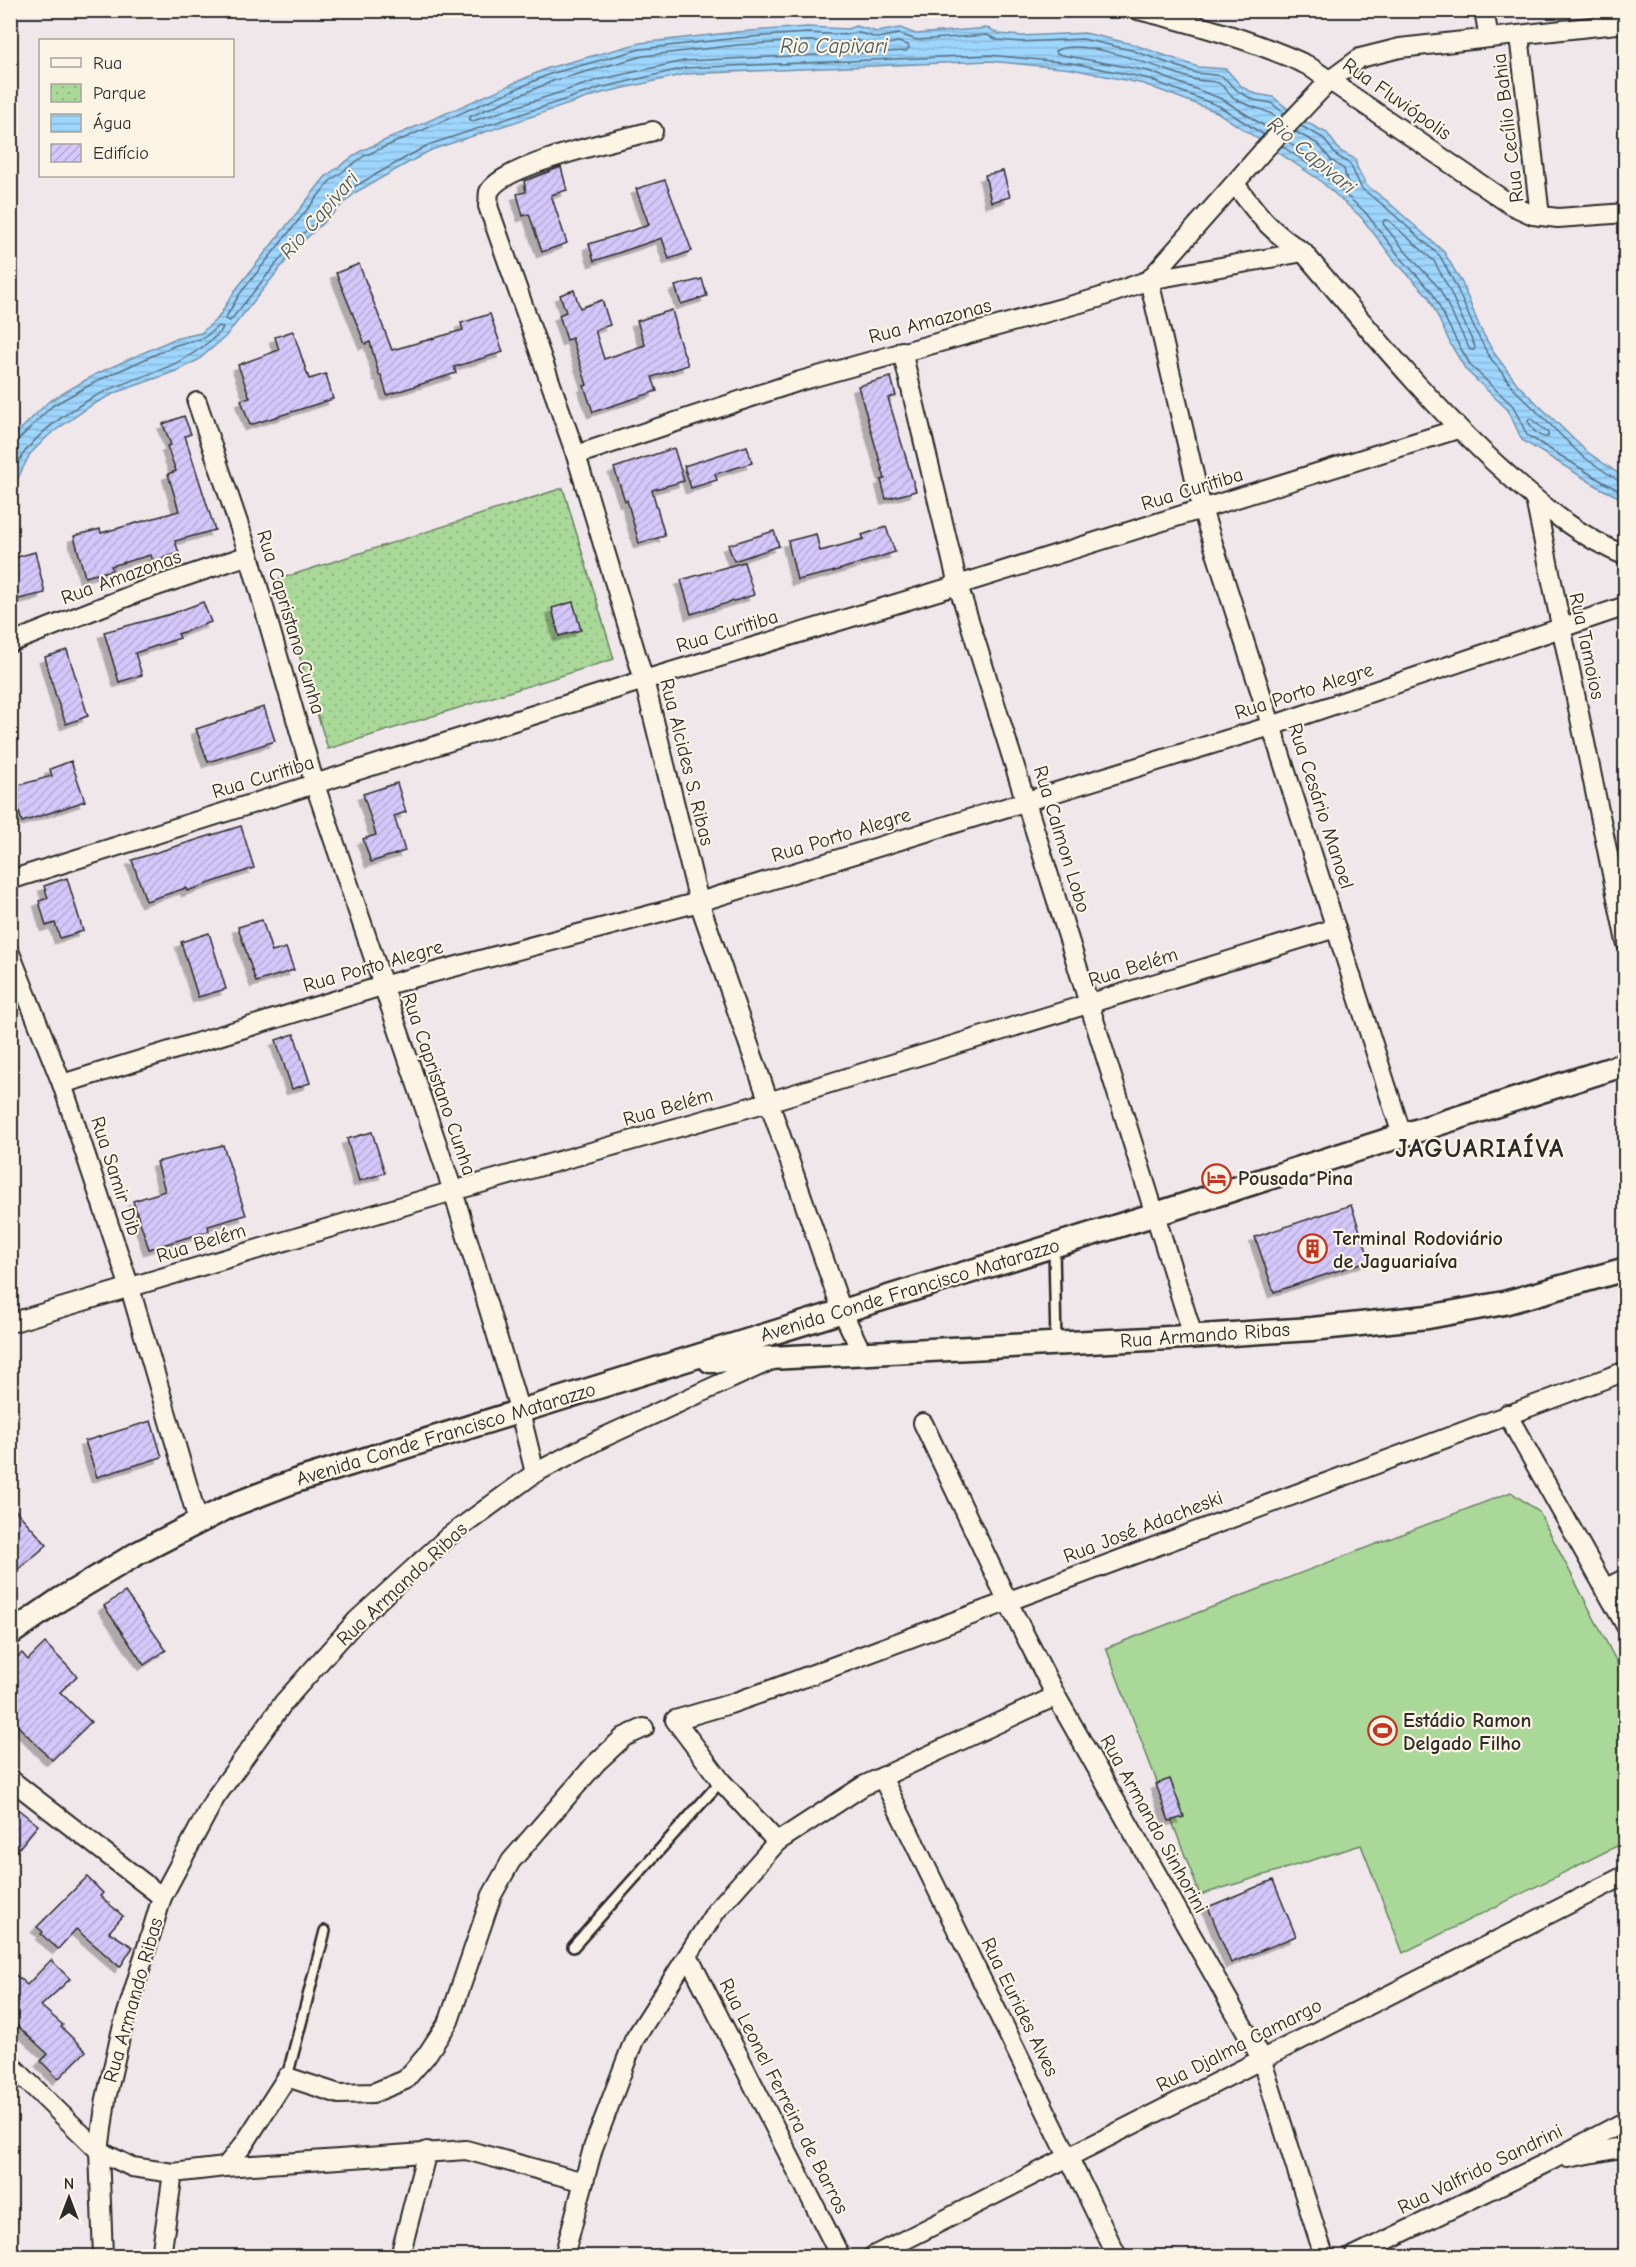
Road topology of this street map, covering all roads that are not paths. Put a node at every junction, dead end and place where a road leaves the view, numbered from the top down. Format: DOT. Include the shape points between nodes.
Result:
graph roads {
  1 [pos="1138,10"];
  2 [pos="1484,10"];
  3 [pos="1626,23"];
  4 [pos="1519,35"];
  5 [pos="1489,38"];
  6 [pos="1330,80"];
  7 [pos="653,131"];
  8 [pos="1235,184"];
  9 [pos="1626,213"];
  10 [pos="1540,216"];
  11 [pos="1303,252"];
  12 [pos="1149,280"];
  13 [pos="902,351"];
  14 [pos="197,402"];
  15 [pos="1458,429"];
  16 [pos="576,455"];
  17 [pos="1535,500"];
  18 [pos="1202,509"];
  19 [pos="249,555"];
  20 [pos="1626,555"];
  21 [pos="958,585"];
  22 [pos="1626,606"];
  23 [pos="1560,629"];
  24 [pos="10,643"];
  25 [pos="644,680"];
  26 [pos="1271,726"];
  27 [pos="315,785"];
  28 [pos="1026,801"];
  29 [pos="10,880"];
  30 [pos="699,902"];
  31 [pos="1336,928"];
  32 [pos="1626,942"];
  33 [pos="10,953"];
  34 [pos="382,986"];
  35 [pos="1090,1004"];
  36 [pos="1626,1064"];
  37 [pos="62,1084"];
  38 [pos="768,1102"];
  39 [pos="1402,1135"];
  40 [pos="453,1191"];
  41 [pos="1156,1214"];
  42 [pos="1053,1245"];
  43 [pos="1626,1269"];
  44 [pos="130,1288"];
  45 [pos="842,1311"];
  46 [pos="10,1323"];
  47 [pos="1193,1336"];
  48 [pos="1056,1344"];
  49 [pos="862,1353"];
  50 [pos="777,1357"];
  51 [pos="678,1362"];
  52 [pos="1626,1371"];
  53 [pos="520,1412"];
  54 [pos="1507,1414"];
  55 [pos="923,1423"];
  56 [pos="535,1473"];
  57 [pos="198,1521"];
  58 [pos="1626,1578"];
  59 [pos="1604,1588"];
  60 [pos="1008,1602"];
  61 [pos="1626,1626"];
  62 [pos="12,1628"];
  63 [pos="1056,1696"];
  64 [pos="644,1728"];
  65 [pos="882,1777"];
  66 [pos="10,1779"];
  67 [pos="721,1781"];
  68 [pos="777,1842"];
  69 [pos="1626,1875"];
  70 [pos="162,1896"];
  71 [pos="325,1931"];
  72 [pos="573,1947"];
  73 [pos="688,1956"];
  74 [pos="1261,2058"];
  75 [pos="10,2064"];
  76 [pos="287,2077"];
  77 [pos="1626,2121"];
  78 [pos="1626,2147"];
  79 [pos="99,2151"];
  80 [pos="427,2151"];
  81 [pos="1068,2157"];
  82 [pos="1550,2161"];
  83 [pos="225,2167"];
  84 [pos="173,2173"];
  85 [pos="584,2182"];
  86 [pos="103,2256"];
  87 [pos="161,2256"];
  88 [pos="400,2256"];
  89 [pos="564,2256"];
  90 [pos="840,2256"];
  91 [pos="873,2256"];
  92 [pos="1117,2256"];
  93 [pos="1324,2256"];
  94 [pos="1354,2256"];
  1 -- 6 [label="street, Rua Fluviópolis" via="1273,49"];
  2 -- 5 [label="street, Rua Cecílio Bahia"];
  3 -- 4 [label="street"];
  4 -- 5 [label="street"];
  4 -- 10 [label="street, Rua Cecílio Bahia"];
  5 -- 6 [label="street" via="1400,48 1360,58"];
  6 -- 8 [label="street"];
  6 -- 10 [label="street, Rua Fluviópolis" via="1511,205"];
  7 -- 16 [label="street, Rua Alcides S. Ribas" via="546,160 502,178 489,192 493,222"];
  8 -- 11 [label="street" via="1262,220"];
  8 -- 12 [label="street"];
  9 -- 10 [label="street, Rua Fluviópolis"];
  11 -- 12 [label="street, Rua Amazonas"];
  11 -- 15 [label="street"];
  12 -- 13 [label="street, Rua Amazonas" via="1098,298"];
  12 -- 18 [label="street, Rua Cesário Manoel"];
  13 -- 16 [label="street, Rua Amazonas"];
  13 -- 21 [label="street, Rua Calmon Lobo"];
  14 -- 19 [label="street, Rua Capristano Cunha"];
  15 -- 17 [label="street"];
  15 -- 18 [label="street, Rua Curitiba"];
  16 -- 25 [label="street, Rua Alcides S. Ribas"];
  17 -- 20 [label="street" via="1576,530"];
  17 -- 23 [label="street, Rua Tamoios"];
  18 -- 21 [label="street, Rua Curitiba"];
  18 -- 26 [label="street, Rua Cesário Manoel"];
  19 -- 24 [label="street, Rua Amazonas" via="142,591"];
  19 -- 27 [label="street, Rua Capristano Cunha"];
  21 -- 25 [label="street, Rua Curitiba"];
  21 -- 28 [label="street, Rua Calmon Lobo"];
  22 -- 23 [label="street, Rua Porto Alegre"];
  23 -- 26 [label="street, Rua Porto Alegre"];
  23 -- 32 [label="street, Rua Tamoios"];
  25 -- 27 [label="street, Rua Curitiba"];
  25 -- 30 [label="street, Rua Alcides S. Ribas"];
  26 -- 28 [label="street, Rua Porto Alegre"];
  26 -- 31 [label="street, Rua Cesário Manoel"];
  27 -- 29 [label="street, Rua Curitiba"];
  27 -- 34 [label="street, Rua Capristano Cunha"];
  28 -- 30 [label="street, Rua Porto Alegre"];
  28 -- 35 [label="street, Rua Calmon Lobo"];
  30 -- 34 [label="street, Rua Porto Alegre"];
  30 -- 38 [label="street, Rua Alcides S. Ribas"];
  31 -- 35 [label="street, Rua Belém"];
  31 -- 39 [label="street, Rua Cesário Manoel"];
  33 -- 37 [label="street, Rua Samir Dib"];
  34 -- 37 [label="street, Rua Porto Alegre"];
  34 -- 40 [label="street, Rua Capristano Cunha"];
  35 -- 38 [label="street, Rua Belém"];
  35 -- 41 [label="street, Rua Calmon Lobo"];
  36 -- 39 [label="street, Avenida Conde Francisco Matarazzo"];
  37 -- 44 [label="street, Rua Samir Dib"];
  38 -- 40 [label="street, Rua Belém"];
  38 -- 45 [label="street, Rua Alcides S. Ribas"];
  39 -- 41 [label="street, Avenida Conde Francisco Matarazzo"];
  40 -- 44 [label="street, Rua Belém"];
  40 -- 53 [label="street, Rua Capristano Cunha"];
  41 -- 42 [label="street, Avenida Conde Francisco Matarazzo"];
  41 -- 47 [label="street, Rua Calmon Lobo"];
  42 -- 45 [label="street, Avenida Conde Francisco Matarazzo"];
  42 -- 48 [label="lane"];
  43 -- 47 [label="street, Rua Armando Ribas" via="1504,1303 1428,1317"];
  44 -- 46 [label="street, Rua Belém"];
  44 -- 57 [label="street, Rua Samir Dib"];
  45 -- 49 [label="street, Rua Alcides S. Ribas"];
  45 -- 51 [label="street, Avenida Conde Francisco Matarazzo"];
  47 -- 48 [label="street, Rua Armando Ribas"];
  48 -- 49 [label="street, Rua Armando Ribas"];
  49 -- 50 [label="street, Rua Armando Ribas"];
  50 -- 51 [label="street, Rua Armando Ribas"];
  50 -- 56 [label="street, Rua Armando Ribas"];
  51 -- 53 [label="street, Avenida Conde Francisco Matarazzo"];
  52 -- 54 [label="street, Rua José Adacheski"];
  53 -- 56 [label="street, Rua Capristano Cunha"];
  53 -- 57 [label="street, Avenida Conde Francisco Matarazzo" via="295,1481"];
  54 -- 59 [label="street"];
  54 -- 60 [label="street, Rua José Adacheski"];
  55 -- 60 [label="street, Rua Armando Sinhorini"];
  56 -- 70 [label="street, Rua Armando Ribas" via="449,1536 357,1620 284,1702 215,1798"];
  57 -- 62 [label="street, Avenida Conde Francisco Matarazzo"];
  58 -- 59 [label="street"];
  59 -- 61 [label="street"];
  60 -- 63 [label="street, Rua Armando Sinhorini"];
  60 -- 67 [label="street, Rua José Adacheski" via="741,1701 675,1720"];
  63 -- 65 [label="street"];
  63 -- 74 [label="street, Rua Armando Sinhorini"];
  64 -- 76 [label="street" via="624,1737 596,1763 511,1861 492,1895 449,2020 405,2080 373,2093 339,2094"];
  65 -- 68 [label="street"];
  65 -- 81 [label="street, Rua Eurides Alves"];
  66 -- 70 [label="street"];
  67 -- 68 [label="street"];
  67 -- 72 [label="lane"];
  68 -- 73 [label="street" via="716,1911"];
  69 -- 74 [label="street, Rua Djalma Camargo"];
  70 -- 79 [label="street, Rua Armando Ribas" via="121,2033"];
  71 -- 76 [label="lane"];
  73 -- 85 [label="street" via="634,2040"];
  73 -- 90 [label="street, Rua Leonel Ferreira de Barros"];
  74 -- 81 [label="street, Rua Djalma Camargo"];
  74 -- 93 [label="street, Rua Armando Sinhorini"];
  75 -- 79 [label="street"];
  76 -- 83 [label="street"];
  77 -- 82 [label="street, Rua Valfrido Sandrini"];
  78 -- 82 [label="street"];
  79 -- 84 [label="street" via="132,2167"];
  79 -- 86 [label="street, Rua Armando Ribas"];
  80 -- 83 [label="street"];
  80 -- 85 [label="street" via="466,2150"];
  80 -- 88 [label="street"];
  81 -- 91 [label="street, Rua Djalma Camargo"];
  81 -- 92 [label="street, Rua Eurides Alves"];
  82 -- 94 [label="street, Rua Valfrido Sandrini"];
  83 -- 84 [label="street"];
  84 -- 87 [label="street"];
  85 -- 89 [label="street"];
}
